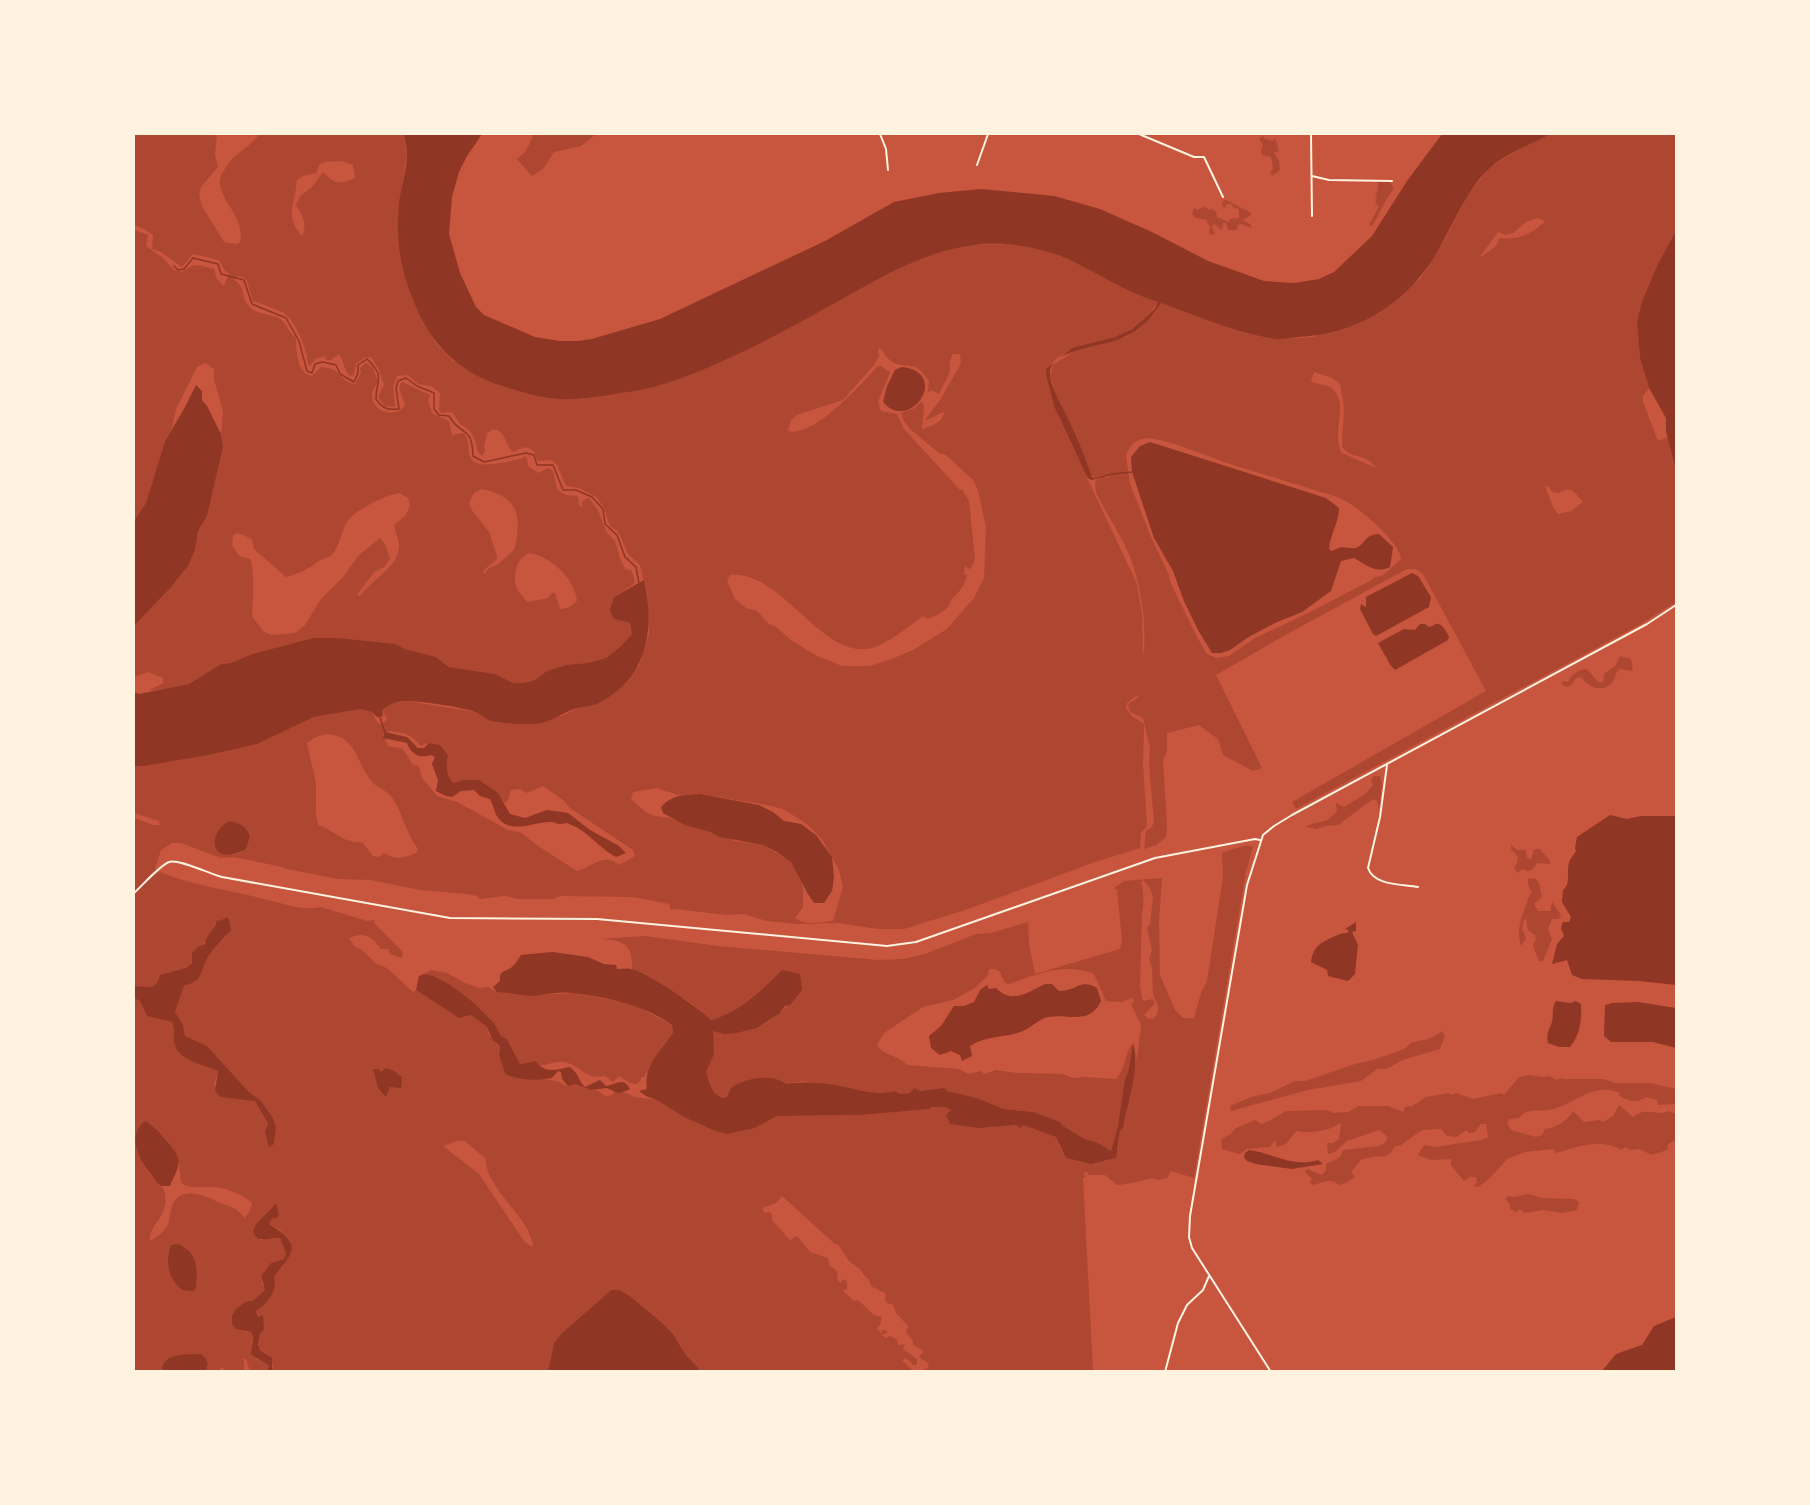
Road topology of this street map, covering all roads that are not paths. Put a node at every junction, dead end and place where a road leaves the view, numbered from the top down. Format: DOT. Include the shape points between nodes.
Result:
graph roads {
  1 [pos="880,134"];
  2 [pos="987,134"];
  3 [pos="1139,134"];
  4 [pos="1311,134"];
  5 [pos="977,165"];
  6 [pos="888,170"];
  7 [pos="1312,176"];
  8 [pos="1392,181"];
  9 [pos="1223,198"];
  10 [pos="1312,216"];
  11 [pos="1677,605"];
  12 [pos="1387,765"];
  13 [pos="1260,840"];
  14 [pos="1418,887"];
  15 [pos="134,893"];
  16 [pos="1209,1276"];
  17 [pos="1165,1371"];
  18 [pos="1271,1371"];
  1 -- 6 [label="street"];
  2 -- 5 [label="street"];
  3 -- 9 [label="street" via="1194,157 1204,157"];
  4 -- 7 [label="street"];
  7 -- 8 [label="street"];
  7 -- 10 [label="street"];
  11 -- 12 [label="street"];
  12 -- 13 [label="street" via="1274,826"];
  12 -- 14 [label="street" via="1368,868 1378,880"];
  13 -- 15 [label="street" via="1155,858 916,942 887,946 597,919 450,918 222,877 179,860 169,861"];
  13 -- 16 [label="street" via="1247,885 1190,1216 1192,1248"];
  16 -- 17 [label="street" via="1178,1323"];
  16 -- 18 [label="street"];
}
